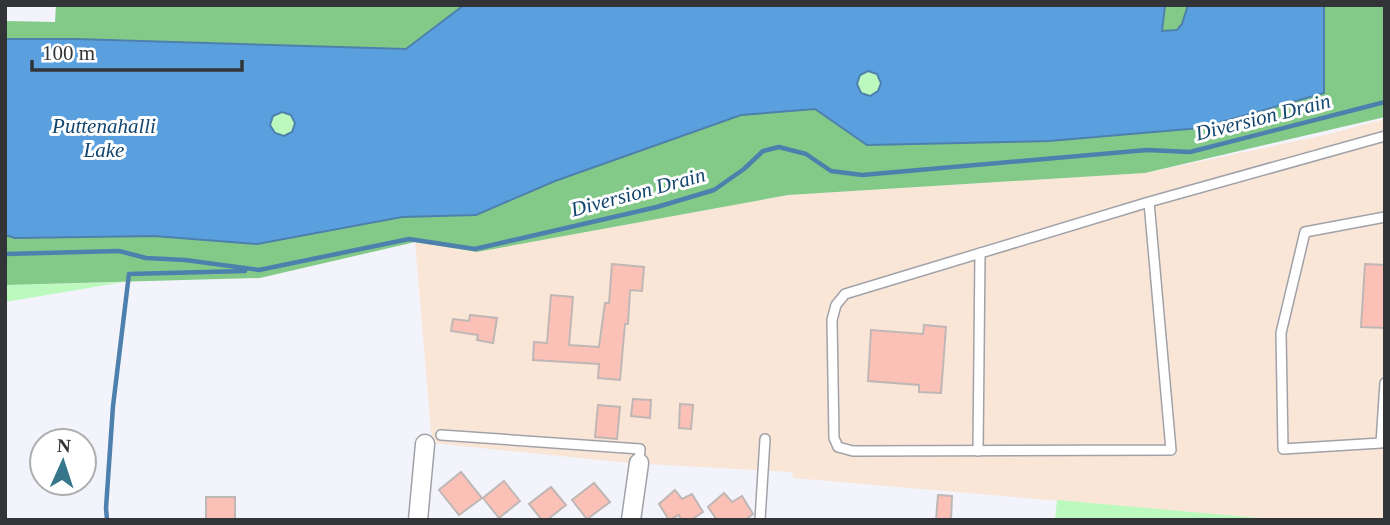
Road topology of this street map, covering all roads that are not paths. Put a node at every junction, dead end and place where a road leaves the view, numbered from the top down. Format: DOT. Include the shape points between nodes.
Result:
graph roads {
  1 [pos="1385,136"];
  2 [pos="1149,202"];
  3 [pos="1385,217"];
  4 [pos="980,253"];
  5 [pos="1385,383"];
  6 [pos="441,435"];
  7 [pos="765,439"];
  8 [pos="425,444"];
  9 [pos="978,451"];
  10 [pos="639,463"];
  11 [pos="418,520"];
  12 [pos="631,520"];
  13 [pos="760,520"];
  1 -- 2 [label="lane"];
  2 -- 4 [label="lane"];
  2 -- 9 [label="lane" via="1171,450"];
  3 -- 5 [label="lane" via="1305,232 1281,334 1283,449 1381,443"];
  4 -- 9 [label="lane"];
  4 -- 9 [label="lane" via="845,294 832,320 831,362 838,447 853,451"];
  6 -- 10 [label="lane" via="640,449"];
  7 -- 13 [label="lane"];
  8 -- 11 [label="street"];
  10 -- 12 [label="street"];
}
